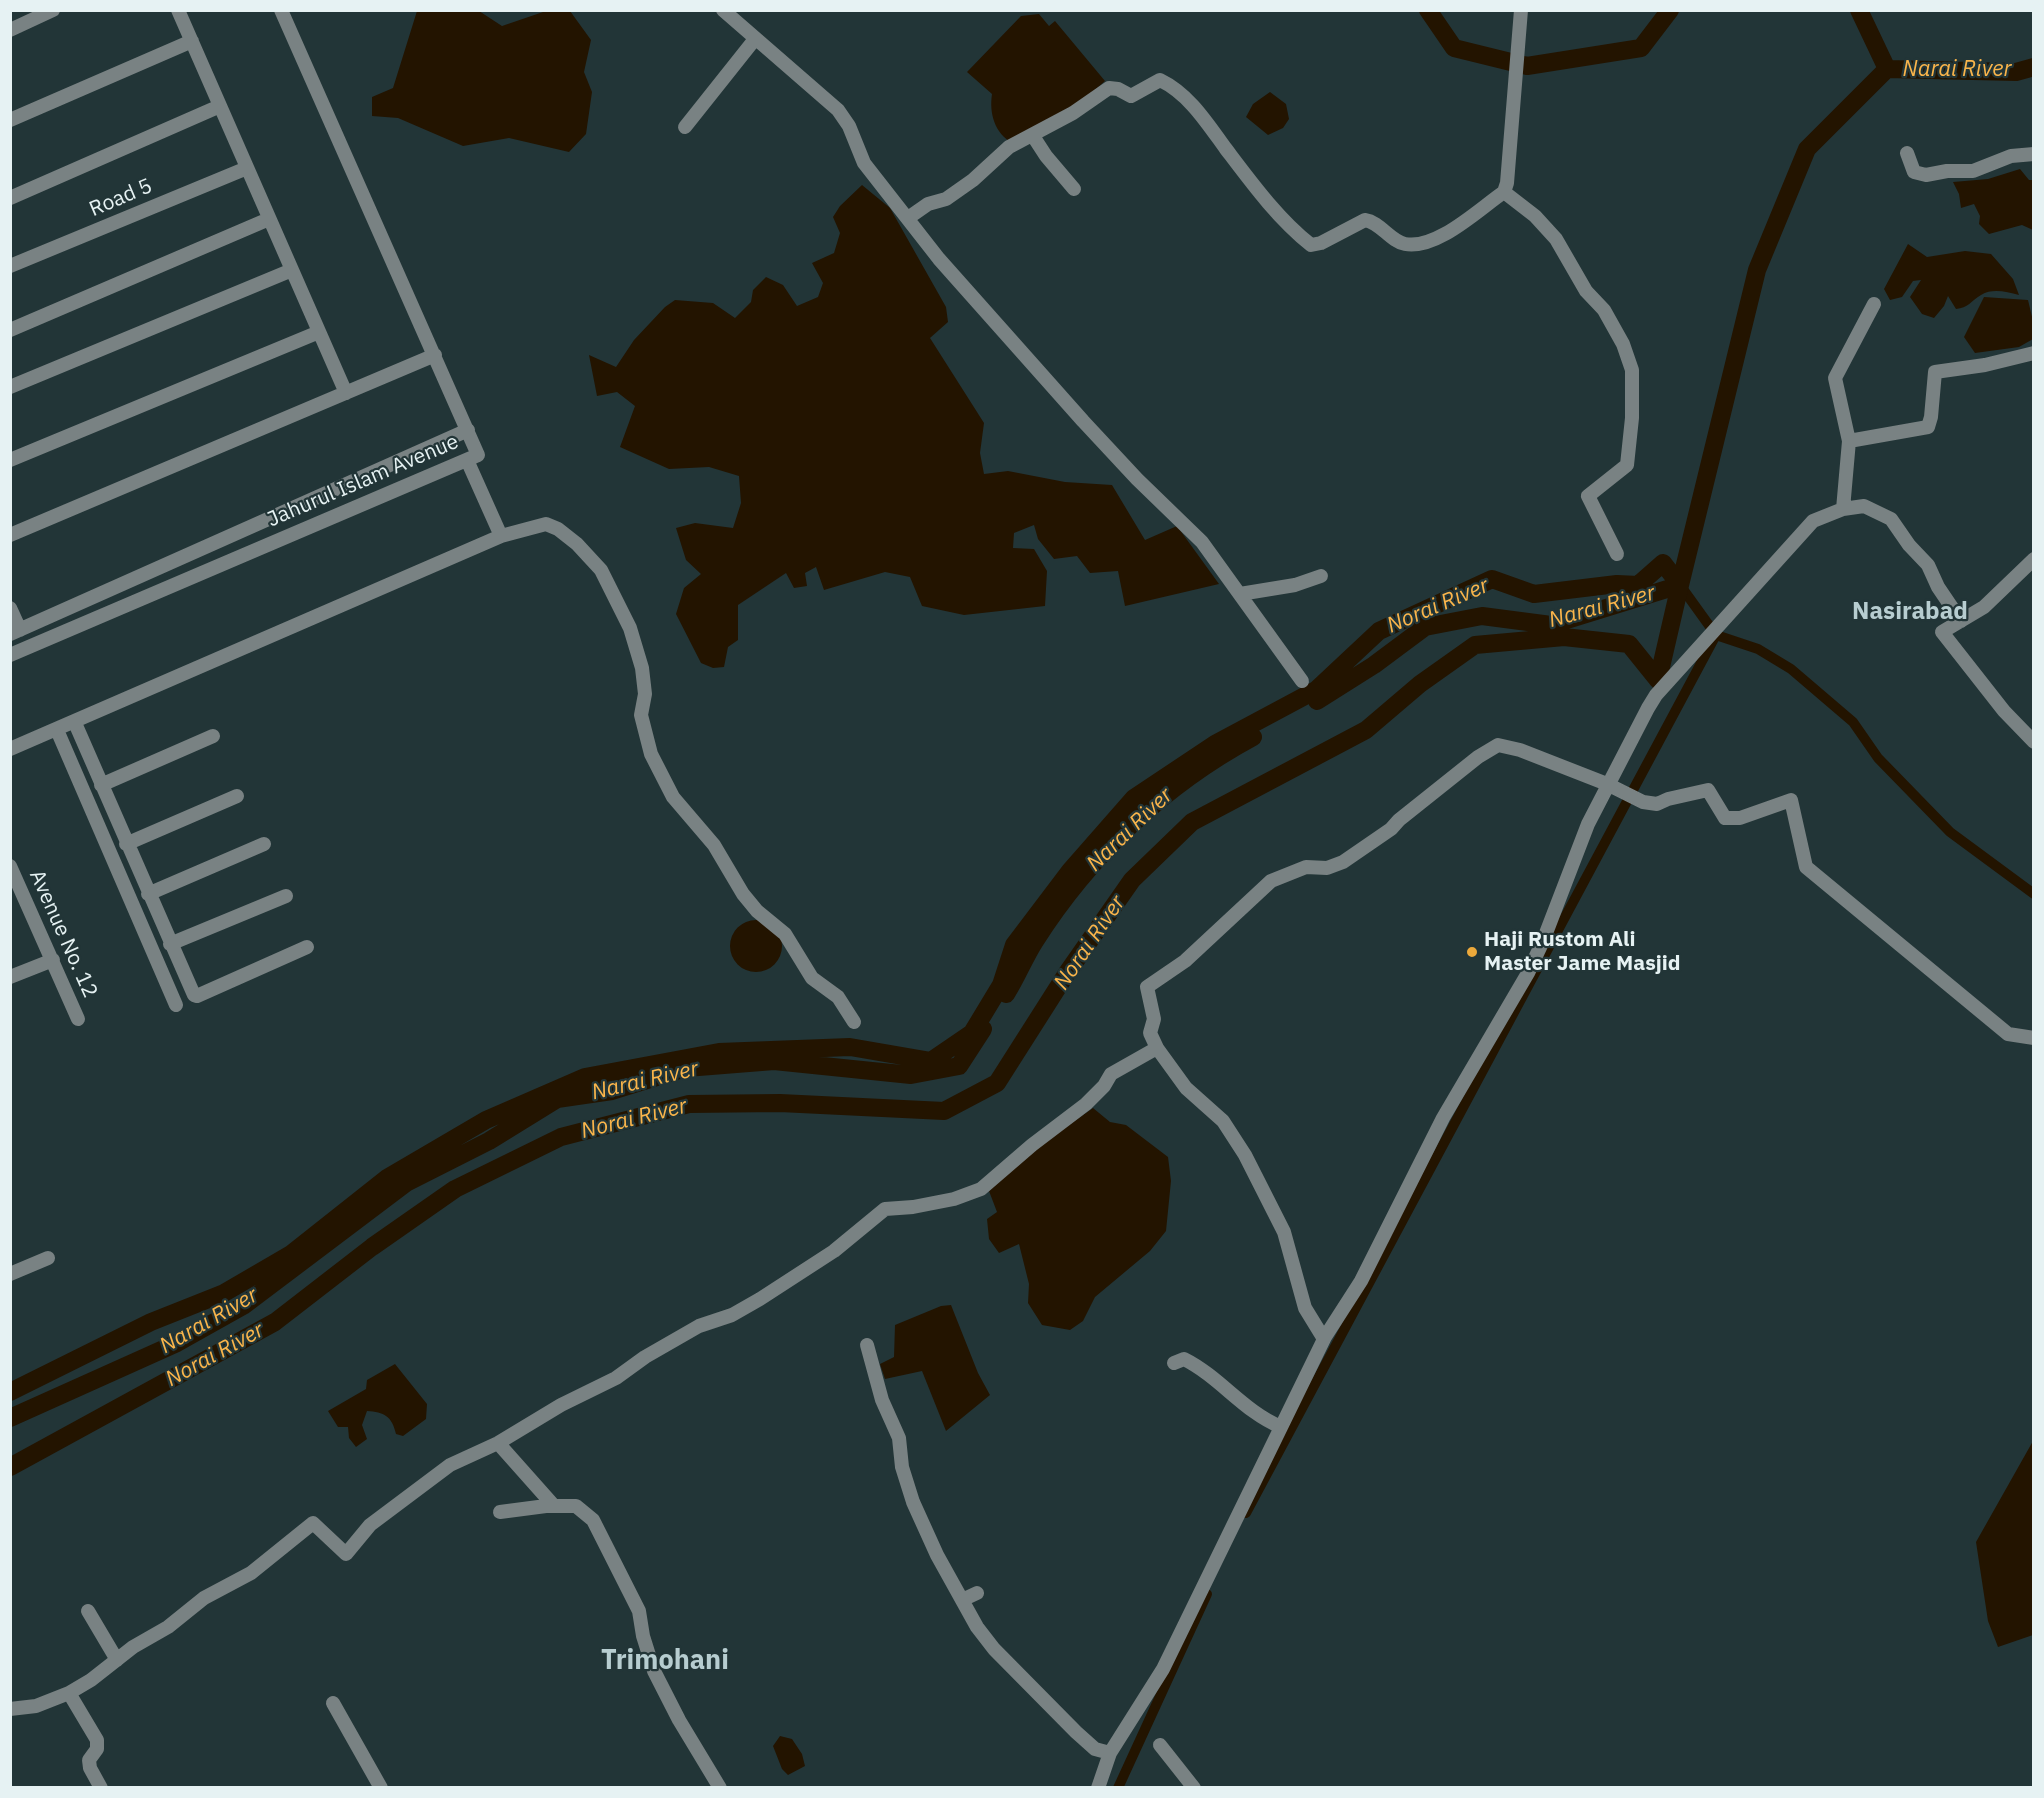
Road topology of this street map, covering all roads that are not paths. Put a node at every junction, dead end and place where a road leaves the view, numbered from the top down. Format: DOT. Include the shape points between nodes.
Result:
graph roads {
  1 [pos="53,10"];
  2 [pos="178,10"];
  3 [pos="281,10"];
  4 [pos="723,10"];
  5 [pos="1521,10"];
  6 [pos="10,30"];
  7 [pos="754,39"];
  8 [pos="192,41"];
  9 [pos="220,106"];
  10 [pos="10,120"];
  11 [pos="685,128"];
  12 [pos="1033,136"];
  13 [pos="1907,153"];
  14 [pos="2034,154"];
  15 [pos="247,168"];
  16 [pos="1505,188"];
  17 [pos="1074,189"];
  18 [pos="10,198"];
  19 [pos="908,218"];
  20 [pos="269,219"];
  21 [pos="10,267"];
  22 [pos="292,270"];
  23 [pos="1874,304"];
  24 [pos="10,330"];
  25 [pos="319,332"];
  26 [pos="2034,353"];
  27 [pos="435,355"];
  28 [pos="10,387"];
  29 [pos="346,393"];
  30 [pos="468,430"];
  31 [pos="1849,441"];
  32 [pos="10,460"];
  33 [pos="467,460"];
  34 [pos="1843,509"];
  35 [pos="10,535"];
  36 [pos="501,536"];
  37 [pos="1617,554"];
  38 [pos="2034,559"];
  39 [pos="1321,576"];
  40 [pos="1240,594"];
  41 [pos="10,608"];
  42 [pos="1961,621"];
  43 [pos="15,632"];
  44 [pos="10,655"];
  45 [pos="1302,681"];
  46 [pos="75,723"];
  47 [pos="57,730"];
  48 [pos="213,736"];
  49 [pos="2034,742"];
  50 [pos="10,749"];
  51 [pos="1607,784"];
  52 [pos="101,785"];
  53 [pos="237,796"];
  54 [pos="126,844"];
  55 [pos="264,844"];
  56 [pos="10,866"];
  57 [pos="148,894"];
  58 [pos="286,896"];
  59 [pos="170,944"];
  60 [pos="307,947"];
  61 [pos="53,960"];
  62 [pos="10,977"];
  63 [pos="176,1005"];
  64 [pos="78,1019"];
  65 [pos="854,1022"];
  66 [pos="2034,1038"];
  67 [pos="1157,1048"];
  68 [pos="48,1258"];
  69 [pos="10,1274"];
  70 [pos="1324,1339"];
  71 [pos="867,1345"];
  72 [pos="1174,1363"];
  73 [pos="1281,1427"];
  74 [pos="498,1443"];
  75 [pos="554,1506"];
  76 [pos="500,1512"];
  77 [pos="977,1593"];
  78 [pos="962,1600"];
  79 [pos="88,1611"];
  80 [pos="117,1660"];
  81 [pos="69,1694"];
  82 [pos="333,1703"];
  83 [pos="10,1709"];
  84 [pos="1160,1745"];
  85 [pos="1110,1753"];
  86 [pos="101,1788"];
  87 [pos="381,1788"];
  88 [pos="720,1788"];
  89 [pos="1098,1788"];
  90 [pos="1194,1788"];
  1 -- 6 [label="street"];
  2 -- 8 [label="street"];
  3 -- 27 [label="street"];
  4 -- 7 [label="street"];
  5 -- 16 [label="street"];
  7 -- 11 [label="street"];
  7 -- 19 [label="street" via="838,110 864,163"];
  8 -- 9 [label="street"];
  8 -- 10 [label="street"];
  9 -- 15 [label="street"];
  9 -- 18 [label="street"];
  12 -- 16 [label="street" via="1109,88 1118,88 1131,96 1160,80 1201,114 1263,197 1311,245 1365,220 1404,244 1438,238"];
  12 -- 17 [label="street"];
  12 -- 19 [label="street" via="1009,147 946,199 928,204"];
  13 -- 14 [label="street" via="1914,172 1926,175 1973,171 2011,156"];
  15 -- 20 [label="street"];
  15 -- 21 [label="street, Road 5"];
  16 -- 37 [label="street" via="1556,239 1586,291 1616,328 1629,357 1632,418 1627,465 1588,496"];
  19 -- 40 [label="street" via="1013,345 1137,479 1202,542"];
  20 -- 22 [label="street"];
  20 -- 24 [label="street"];
  22 -- 25 [label="street"];
  22 -- 28 [label="street"];
  23 -- 31 [label="street" via="1835,378"];
  25 -- 29 [label="street"];
  25 -- 32 [label="street"];
  26 -- 31 [label="street" via="1935,372 1928,427"];
  27 -- 29 [label="street"];
  27 -- 30 [label="street"];
  29 -- 35 [label="street"];
  30 -- 33 [label="street, Jahurul Islam Avenue" via="478,455"];
  30 -- 43 [label="street, Jahurul Islam Avenue"];
  31 -- 34 [label="street"];
  33 -- 36 [label="street"];
  33 -- 44 [label="street, Jahurul Islam Avenue"];
  34 -- 42 [label="street" via="1864,506 1891,519 1928,565"];
  34 -- 51 [label="street" via="1813,521 1656,694"];
  36 -- 46 [label="street"];
  36 -- 65 [label="street" via="546,524 577,544 601,570 630,628 642,668 645,694 641,715 651,754 673,797 714,845 743,894 784,934 812,978 838,997"];
  38 -- 42 [label="street" via="1984,608"];
  39 -- 40 [label="street" via="1295,585"];
  40 -- 45 [label="street"];
  41 -- 43 [label="street"];
  42 -- 49 [label="street" via="1942,632 2004,711"];
  46 -- 47 [label="street"];
  46 -- 52 [label="street"];
  47 -- 50 [label="street"];
  47 -- 63 [label="street"];
  48 -- 52 [label="street"];
  51 -- 66 [label="street" via="1643,802 1657,804 1708,790 1725,818 1740,818 1791,800 1806,867 2008,1034"];
  51 -- 67 [label="street" via="1498,745 1343,862 1327,868 1306,867 1271,881 1185,961 1147,987 1154,1019 1150,1033"];
  51 -- 70 [label="street" via="1523,982 1443,1118 1361,1281"];
  52 -- 54 [label="street"];
  53 -- 54 [label="street"];
  54 -- 57 [label="street"];
  55 -- 57 [label="street"];
  56 -- 61 [label="street, Avenue No. 12"];
  57 -- 59 [label="street"];
  58 -- 59 [label="street"];
  59 -- 60 [label="street" via="197,996"];
  61 -- 62 [label="street"];
  61 -- 64 [label="street, Avenue No. 12"];
  67 -- 70 [label="street" via="1186,1088 1223,1122 1245,1155 1284,1232 1305,1308"];
  67 -- 74 [label="street" via="1112,1074 1086,1104 981,1189 954,1199 885,1209 796,1277 732,1315 699,1326 616,1378"];
  68 -- 69 [label="street"];
  70 -- 73 [label="street"];
  71 -- 78 [label="street" via="882,1400 898,1438 913,1502"];
  72 -- 73 [label="street" via="1184,1359 1198,1366 1268,1422"];
  73 -- 85 [label="street" via="1162,1669"];
  74 -- 75 [label="street"];
  74 -- 80 [label="street" via="450,1465 421,1484 370,1525 346,1554 313,1523 251,1573 204,1598"];
  75 -- 76 [label="street"];
  75 -- 88 [label="street" via="576,1506 593,1520 639,1611 654,1671"];
  77 -- 78 [label="street"];
  78 -- 85 [label="street" via="994,1649 1095,1749"];
  79 -- 80 [label="street"];
  80 -- 81 [label="street"];
  81 -- 83 [label="street" via="36,1706"];
  81 -- 86 [label="street" via="97,1740 97,1749 89,1760"];
  82 -- 87 [label="street"];
  84 -- 90 [label="street"];
  85 -- 89 [label="street"];
}
